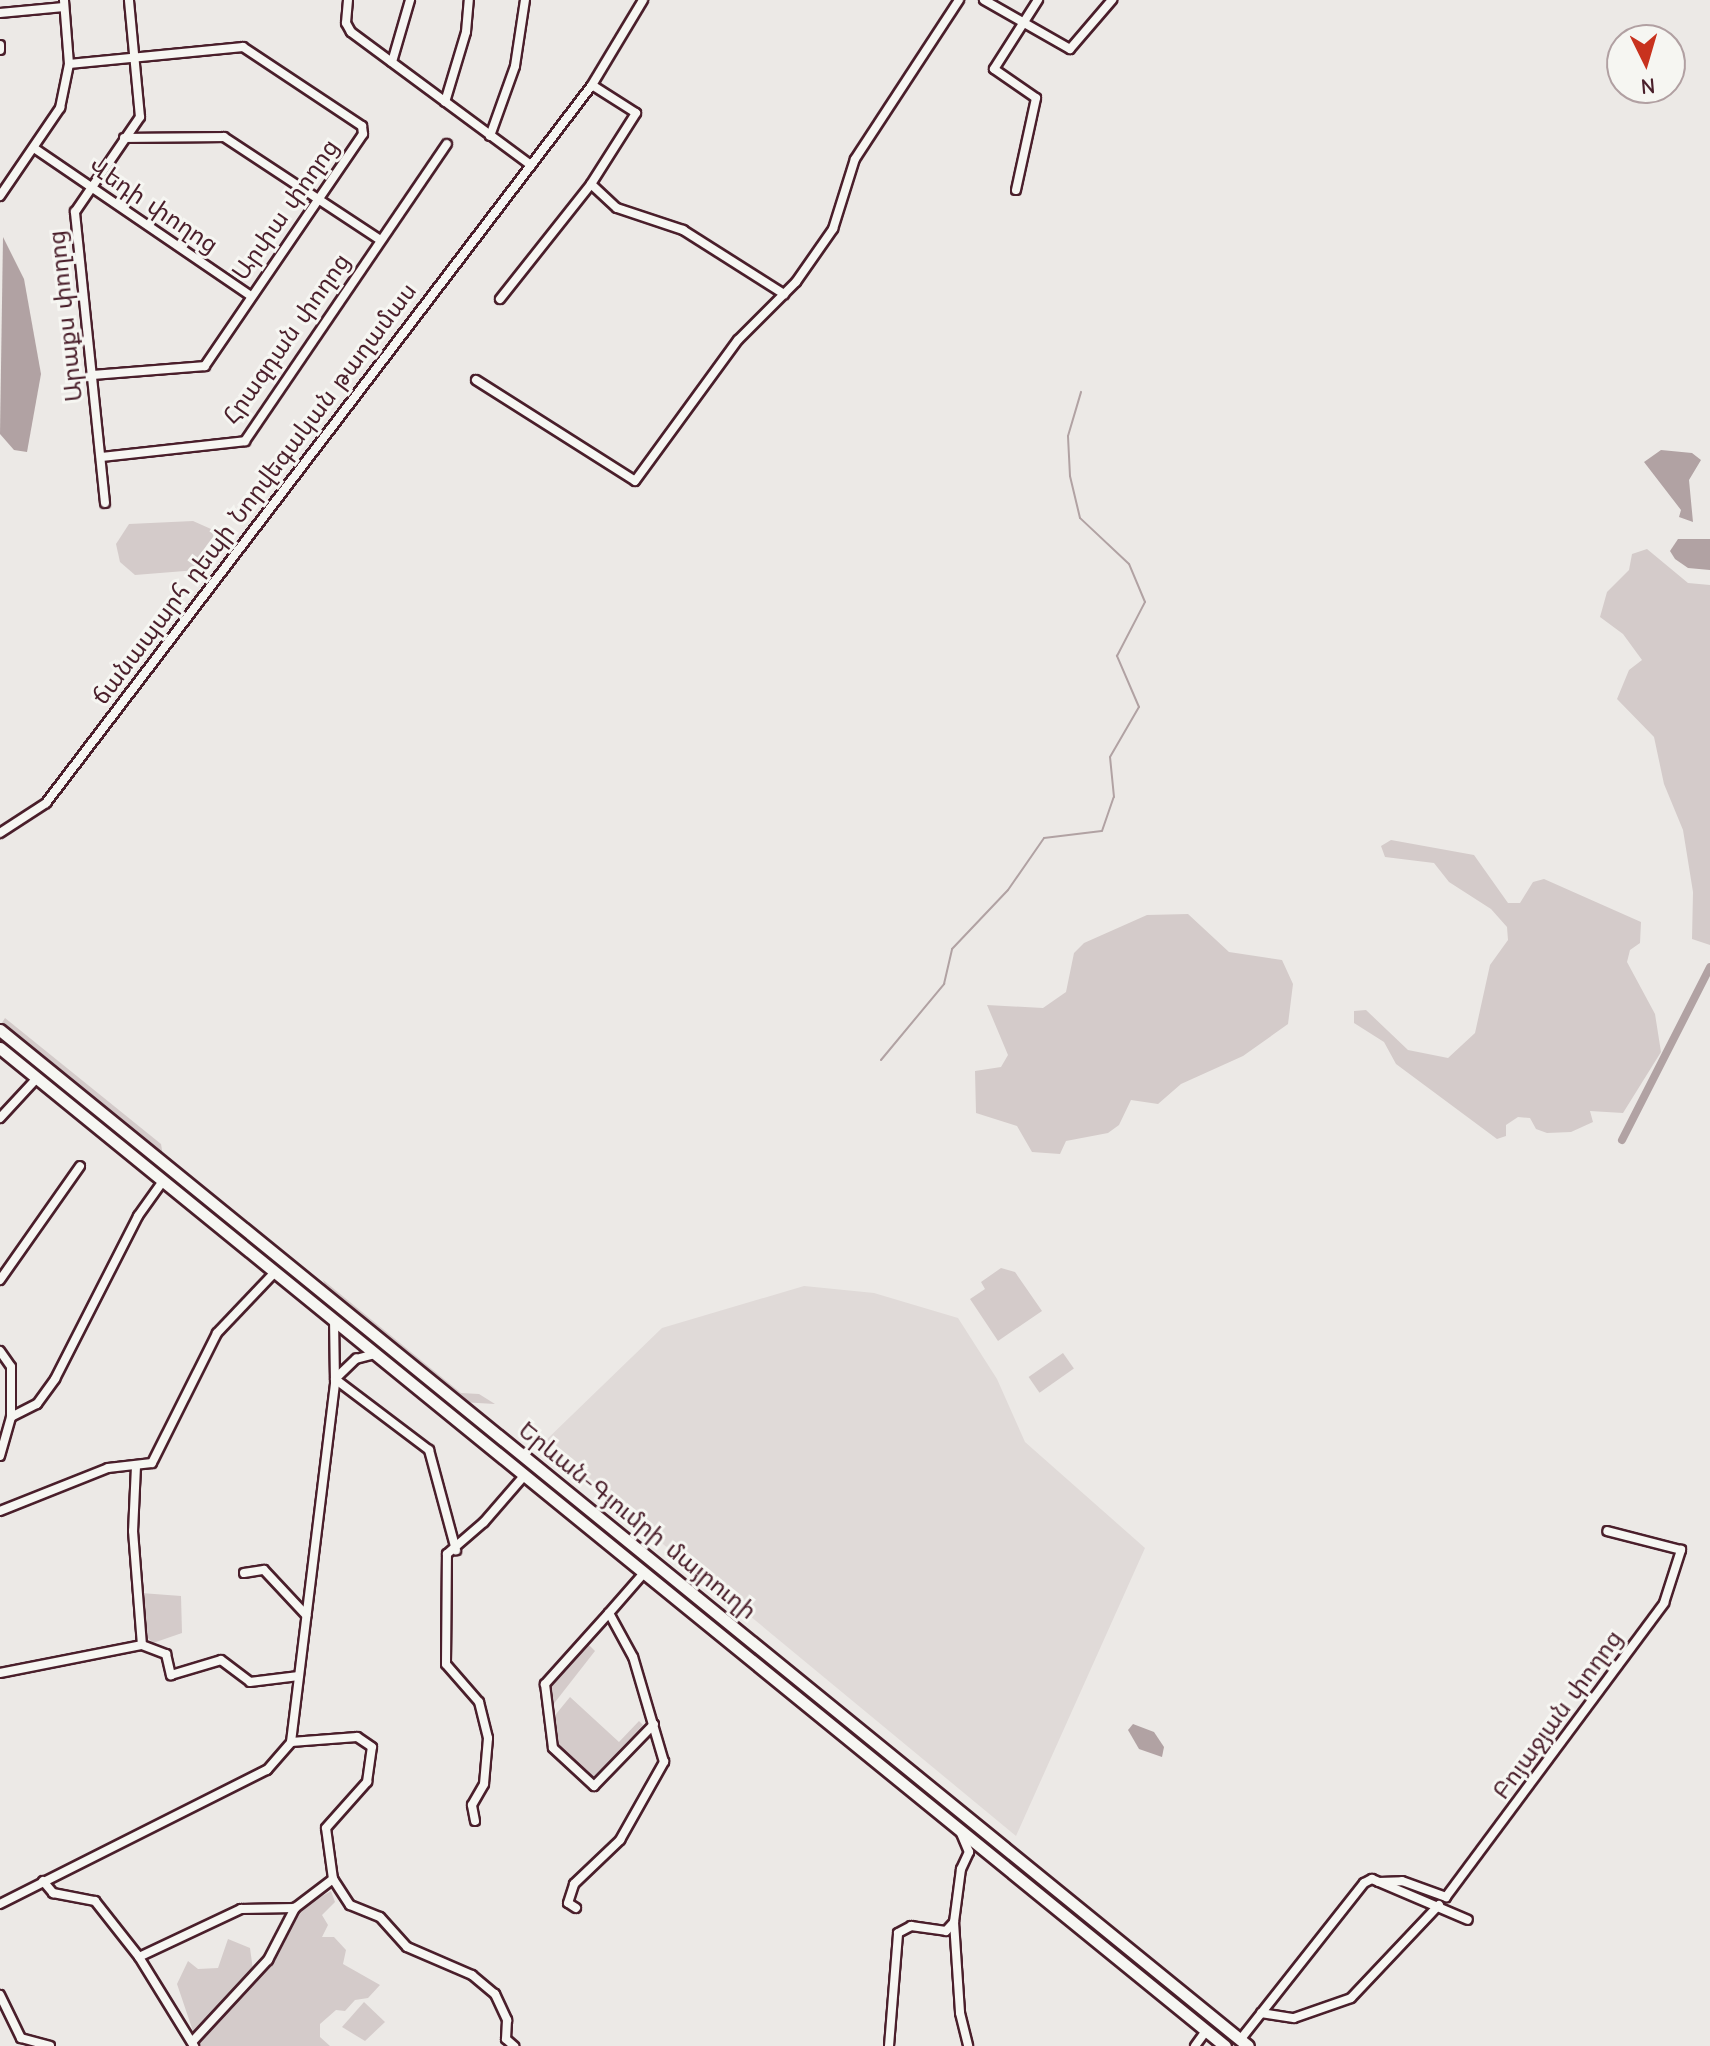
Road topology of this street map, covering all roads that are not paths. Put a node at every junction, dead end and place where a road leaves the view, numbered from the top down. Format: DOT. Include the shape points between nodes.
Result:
graph roads {
  1 [pos="129,0"];
  2 [pos="348,0"];
  3 [pos="410,0"];
  4 [pos="469,0"];
  5 [pos="525,0"];
  6 [pos="643,0"];
  7 [pos="959,0"];
  8 [pos="984,0"];
  9 [pos="1038,0"];
  10 [pos="1112,0"];
  11 [pos="64,3"];
  12 [pos="0,13"];
  13 [pos="1023,22"];
  14 [pos="135,56"];
  15 [pos="392,62"];
  16 [pos="69,64"];
  17 [pos="592,85"];
  18 [pos="445,102"];
  19 [pos="490,136"];
  20 [pos="124,138"];
  21 [pos="447,144"];
  22 [pos="34,148"];
  23 [pos="531,165"];
  24 [pos="591,184"];
  25 [pos="90,188"];
  26 [pos="1016,190"];
  27 [pos="0,196"];
  28 [pos="319,199"];
  29 [pos="380,240"];
  30 [pos="784,294"];
  31 [pos="251,296"];
  32 [pos="500,299"];
  33 [pos="93,375"];
  34 [pos="476,380"];
  35 [pos="101,457"];
  36 [pos="105,503"];
  37 [pos="0,833"];
  38 [pos="0,1030"];
  39 [pos="0,1048"];
  40 [pos="37,1078"];
  41 [pos="0,1118"];
  42 [pos="80,1166"];
  43 [pos="163,1181"];
  44 [pos="275,1272"];
  45 [pos="0,1280"];
  46 [pos="334,1321"];
  47 [pos="0,1351"];
  48 [pos="375,1354"];
  49 [pos="335,1379"];
  50 [pos="11,1417"];
  51 [pos="0,1456"];
  52 [pos="136,1466"];
  53 [pos="524,1476"];
  54 [pos="0,1511"];
  55 [pos="1607,1531"];
  56 [pos="456,1550"];
  57 [pos="656,1565"];
  58 [pos="244,1573"];
  59 [pos="645,1575"];
  60 [pos="609,1613"];
  61 [pos="306,1615"];
  62 [pos="142,1645"];
  63 [pos="0,1673"];
  64 [pos="299,1676"];
  65 [pos="654,1724"];
  66 [pos="291,1742"];
  67 [pos="475,1821"];
  68 [pos="959,1830"];
  69 [pos="333,1879"];
  70 [pos="43,1881"];
  71 [pos="1379,1882"];
  72 [pos="0,1904"];
  73 [pos="1439,1905"];
  74 [pos="295,1908"];
  75 [pos="576,1908"];
  76 [pos="1468,1920"];
  77 [pos="954,1922"];
  78 [pos="139,1957"];
  79 [pos="0,1995"];
  80 [pos="1261,2013"];
  81 [pos="1206,2031"];
  82 [pos="26,2043"];
  83 [pos="1244,2043"];
  84 [pos="193,2044"];
  85 [pos="50,2046"];
  86 [pos="514,2046"];
  87 [pos="889,2046"];
  88 [pos="968,2046"];
  89 [pos="1195,2046"];
  90 [pos="1225,2046"];
  1 -- 14 [label="street, Արաքս փողոց"];
  2 -- 15 [label="street" via="351,32"];
  3 -- 15 [label="street"];
  4 -- 18 [label="street" via="466,32"];
  5 -- 19 [label="street" via="515,66"];
  6 -- 17 [label="street, ճանապարհ դեպի Նորվեգական թաղամաս"];
  7 -- 30 [label="street" via="855,159 833,229"];
  8 -- 13 [label="street"];
  9 -- 13 [label="street"];
  10 -- 13 [label="street" via="1070,49"];
  11 -- 12 [label="street"];
  11 -- 16 [label="street"];
  13 -- 26 [label="street" via="994,69 1036,98"];
  14 -- 16 [label="street, Արփա փողոց"];
  14 -- 20 [label="street, Արաքս փողոց" via="140,117"];
  14 -- 28 [label="street, Արփա փողոց" via="243,47 362,126 363,134"];
  15 -- 18 [label="street"];
  16 -- 22 [label="street" via="60,108"];
  17 -- 23 [label="street, ճանապարհ դեպի Նորվեգական թաղամաս"];
  17 -- 24 [label="street" via="636,113"];
  18 -- 19 [label="street"];
  19 -- 23 [label="street"];
  20 -- 25 [label="street, Արաքս փողոց"];
  20 -- 28 [label="street" via="224,137"];
  21 -- 29 [label="street, Հրազդան փողոց"];
  22 -- 25 [label="street, Վեդի փողոց"];
  22 -- 27 [label="street"];
  23 -- 37 [label="street, ճանապարհ դեպի Նորվեգական թաղամաս" via="46,803"];
  24 -- 30 [label="street" via="617,208 683,230"];
  24 -- 32 [label="street"];
  25 -- 31 [label="street, Վեդի փողոց"];
  25 -- 33 [label="street, Արաքս փողոց" via="75,212"];
  28 -- 29 [label="street"];
  28 -- 31 [label="street, Արփա փողոց"];
  29 -- 35 [label="street, Հրազդան փողոց" via="245,441"];
  30 -- 34 [label="street" via="738,340 635,481"];
  31 -- 33 [label="street, Արփա փողոց" via="205,366"];
  33 -- 35 [label="street, Արաքս փողոց"];
  35 -- 36 [label="street, Արաքս փողոց"];
  38 -- 57 [label="highway, Երևան-Գյումրի մայրուղի"];
  39 -- 40 [label="highway, Երևան-Գյումրի մայրուղի"];
  40 -- 41 [label="street"];
  40 -- 43 [label="highway, Երևան-Գյումրի մայրուղի"];
  42 -- 45 [label="street"];
  43 -- 44 [label="highway, Երևան-Գյումրի մայրուղի"];
  43 -- 50 [label="street" via="138,1216 55,1379 37,1404"];
  44 -- 46 [label="highway, Երևան-Գյումրի մայրուղի"];
  44 -- 52 [label="street" via="217,1333 152,1463"];
  46 -- 48 [label="highway, Երևան-Գյումրի մայրուղի"];
  46 -- 49 [label="street"];
  47 -- 50 [label="street" via="11,1367"];
  48 -- 49 [label="street" via="356,1359"];
  48 -- 53 [label="highway, Երևան-Գյումրի մայրուղի"];
  49 -- 56 [label="street" via="429,1450"];
  49 -- 61 [label="street"];
  50 -- 51 [label="street"];
  52 -- 54 [label="street" via="108,1468"];
  52 -- 62 [label="street" via="133,1531"];
  53 -- 56 [label="street"];
  53 -- 59 [label="highway, Երևան-Գյումրի մայրուղի"];
  55 -- 71 [label="street, Բոյաջյան փողոց" via="1681,1550 1664,1603 1446,1897 1402,1881"];
  56 -- 67 [label="street" via="447,1554 446,1664 479,1702 488,1738 484,1784 472,1805"];
  57 -- 59 [label="highway"];
  57 -- 83 [label="highway, Երևան-Գյումրի մայրուղի"];
  58 -- 61 [label="street" via="264,1570"];
  59 -- 60 [label="street"];
  59 -- 68 [label="highway, Երևան-Գյումրի մայրուղի"];
  60 -- 65 [label="street" via="633,1657"];
  60 -- 65 [label="street" via="545,1684 553,1748 594,1786"];
  61 -- 64 [label="street"];
  62 -- 63 [label="street"];
  62 -- 64 [label="street" via="166,1654 171,1675 221,1660 250,1682"];
  64 -- 66 [label="street"];
  65 -- 75 [label="street" via="664,1762 620,1840 574,1884 568,1903"];
  66 -- 69 [label="street" via="357,1737 372,1747 367,1782 326,1828"];
  66 -- 70 [label="street" via="267,1770"];
  68 -- 77 [label="street" via="969,1852 961,1869"];
  68 -- 81 [label="highway, Երևան-Գյումրի մայրուղի"];
  69 -- 74 [label="street"];
  69 -- 86 [label="street" via="350,1905 380,1917 407,1947 472,1975 495,1994 507,2020 506,2039"];
  70 -- 72 [label="street"];
  70 -- 78 [label="street" via="53,1893 95,1901"];
  71 -- 73 [label="street"];
  71 -- 80 [label="street" via="1364,1883"];
  73 -- 76 [label="street"];
  73 -- 80 [label="street" via="1351,1998 1294,2018"];
  74 -- 78 [label="street" via="241,1909"];
  74 -- 84 [label="street" via="268,1960"];
  77 -- 87 [label="street" via="946,1931 911,1926 898,1933"];
  77 -- 88 [label="street" via="960,2013"];
  78 -- 84 [label="street"];
  79 -- 82 [label="street"];
  80 -- 83 [label="street"];
  81 -- 89 [label="street"];
  81 -- 90 [label="highway, Երևան-Գյումրի մայրուղի"];
  82 -- 85 [label="street"];
}
